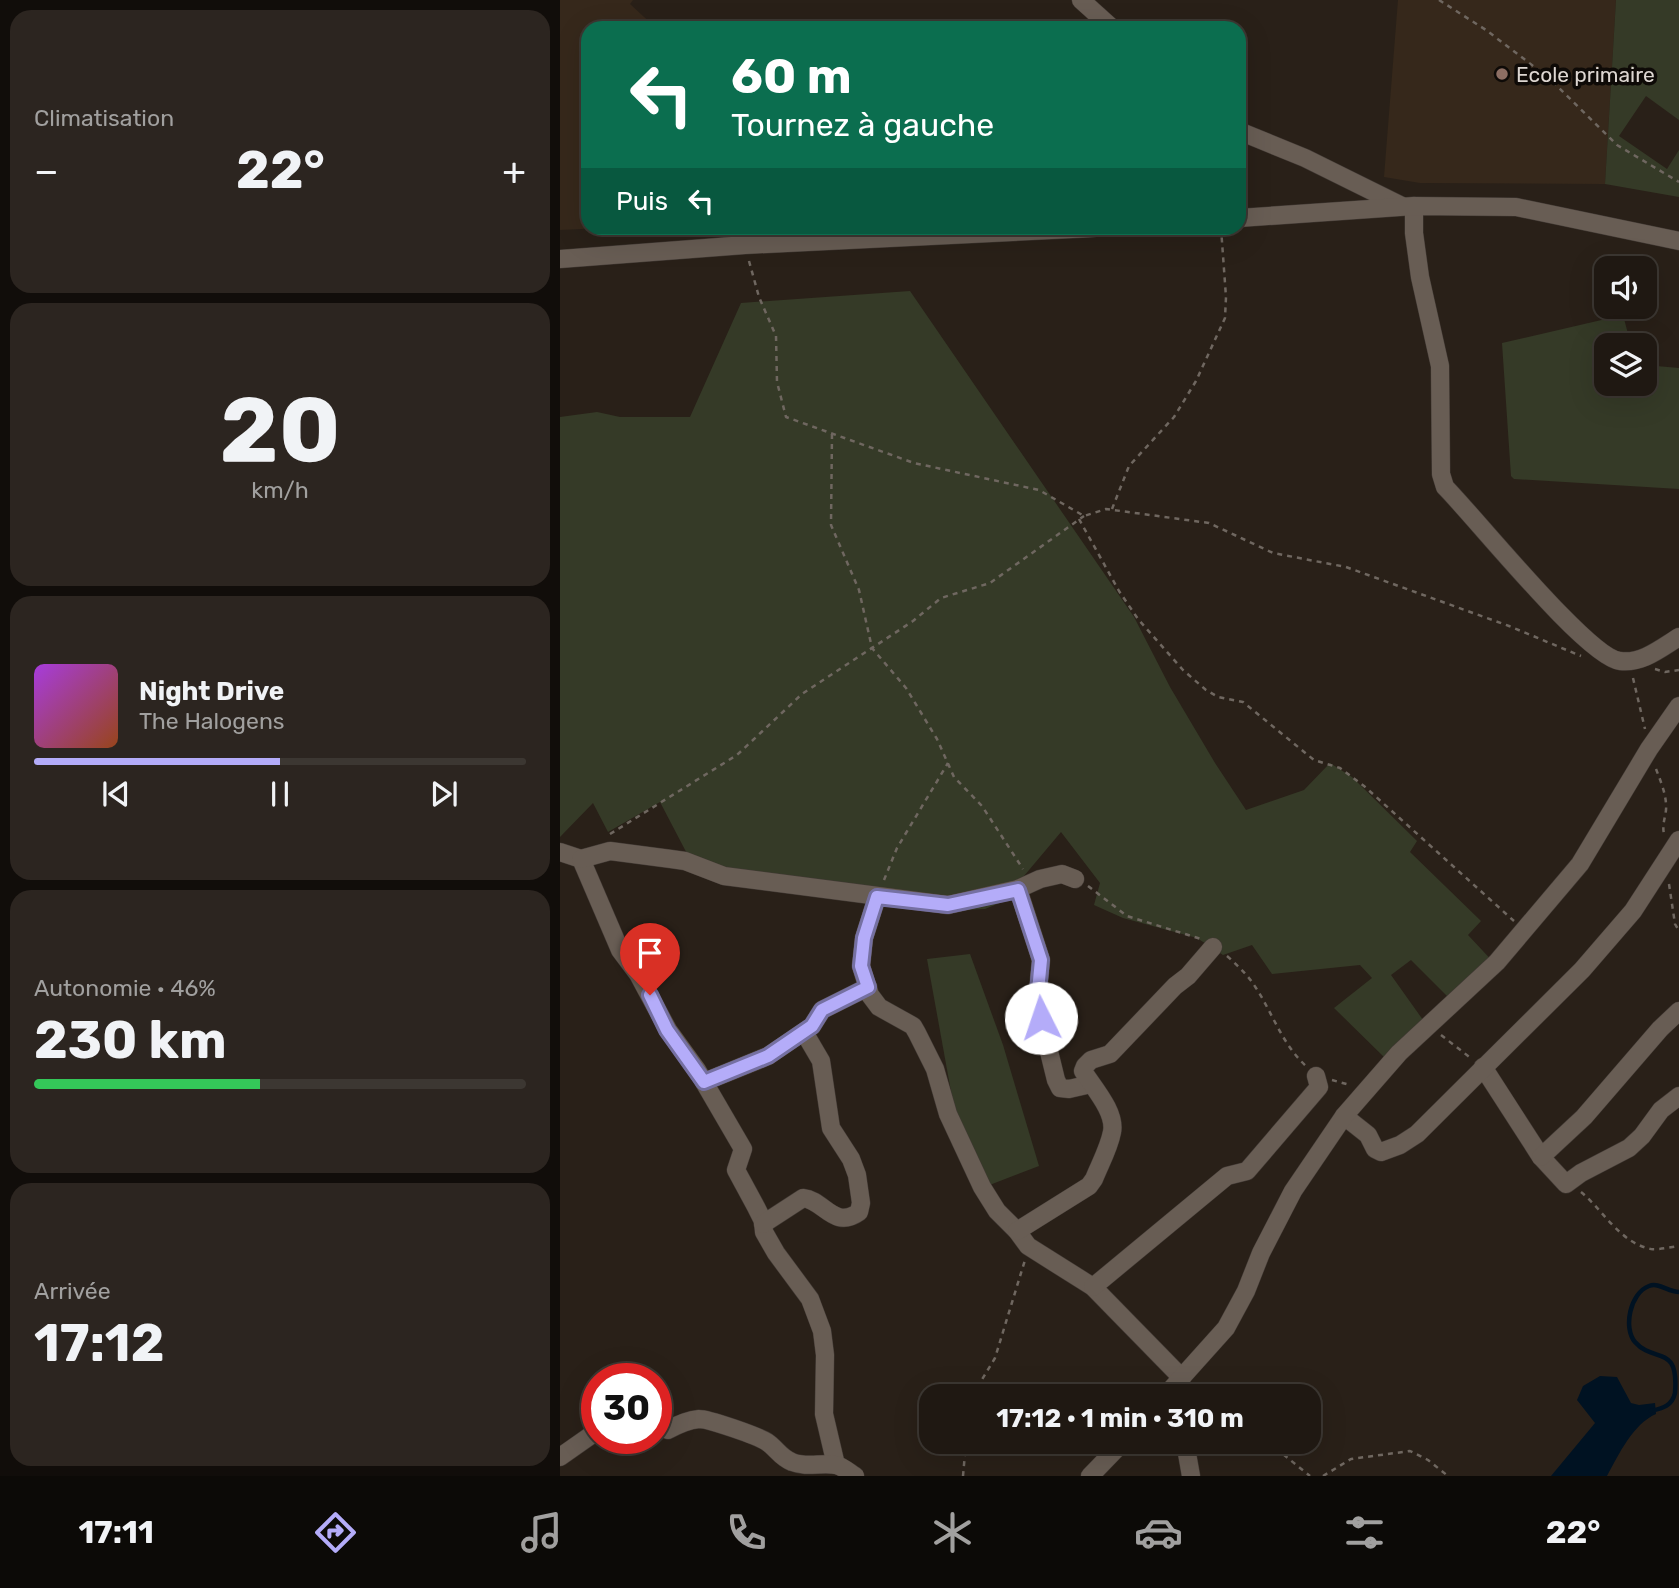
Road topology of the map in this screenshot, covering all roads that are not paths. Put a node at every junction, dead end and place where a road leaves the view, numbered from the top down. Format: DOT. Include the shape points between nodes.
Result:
graph roads {
  1 [pos="1081,0"];
  2 [pos="1104,21"];
  3 [pos="1246,134"];
  4 [pos="1408,206"];
  5 [pos="1246,218"];
  6 [pos="950,235"];
  7 [pos="1679,242"];
  8 [pos="560,259"];
  9 [pos="1679,637"];
  10 [pos="1679,706"];
  11 [pos="1676,851"];
  12 [pos="560,852"];
  13 [pos="581,859"];
  14 [pos="1075,879"];
  15 [pos="1026,886"];
  16 [pos="877,897"];
  17 [pos="1213,947"];
  18 [pos="868,987"];
  19 [pos="1679,1011"];
  20 [pos="804,1032"];
  21 [pos="1483,1067"];
  22 [pos="1317,1076"];
  23 [pos="704,1082"];
  24 [pos="1091,1084"];
  25 [pos="1679,1096"];
  26 [pos="1344,1116"];
  27 [pos="1541,1157"];
  28 [pos="763,1224"];
  29 [pos="1017,1231"];
  30 [pos="1093,1287"];
  31 [pos="1182,1378"];
  32 [pos="1176,1384"];
  33 [pos="672,1428"];
  34 [pos="581,1442"];
  35 [pos="1111,1454"];
  36 [pos="1187,1454"];
  37 [pos="560,1457"];
  38 [pos="836,1465"];
  39 [pos="855,1476"];
  40 [pos="1090,1476"];
  41 [pos="1191,1476"];
  1 -- 2 [label="street"];
  3 -- 4 [label="street"];
  4 -- 5 [label="street"];
  4 -- 7 [label="street" via="1516,207"];
  4 -- 9 [label="street" via="1440,366 1445,487 1562,615 1618,661 1640,660"];
  6 -- 8 [label="street"];
  10 -- 26 [label="street" via="1580,864 1497,962 1399,1054"];
  11 -- 21 [label="street" via="1582,970"];
  12 -- 13 [label="street"];
  13 -- 16 [label="street" via="610,851 685,861 724,876"];
  13 -- 23 [label="street" via="620,950"];
  14 -- 15 [label="street" via="1062,874"];
  15 -- 16 [label="street" via="948,905"];
  15 -- 24 [label="street" via="1041,960 1041,1018 1056,1080 1060,1088"];
  16 -- 18 [label="street" via="861,966"];
  17 -- 24 [label="street" via="1111,1054 1085,1066 1083,1072"];
  18 -- 20 [label="street" via="822,1010"];
  18 -- 29 [label="street" via="879,1007 918,1033 982,1187 997,1212"];
  19 -- 27 [label="street" via="1584,1117"];
  20 -- 23 [label="street" via="768,1056"];
  20 -- 28 [label="street" via="821,1062 831,1128 851,1159 861,1203 854,1216 831,1215 803,1198"];
  21 -- 26 [label="street" via="1418,1134 1381,1152"];
  21 -- 27 [label="street"];
  22 -- 30 [label="street" via="1319,1087 1247,1171 1227,1176"];
  23 -- 28 [label="street" via="743,1149 736,1170"];
  24 -- 29 [label="street" via="1112,1124 1094,1180"];
  25 -- 27 [label="street" via="1629,1148 1570,1183"];
  26 -- 31 [label="street" via="1293,1191 1226,1328"];
  28 -- 38 [label="street" via="776,1253 810,1299 822,1331 824,1414"];
  29 -- 30 [label="street" via="1028,1246"];
  30 -- 31 [label="street"];
  31 -- 32 [label="street"];
  33 -- 38 [label="street" via="699,1419 762,1439 793,1463"];
  34 -- 37 [label="street"];
  35 -- 40 [label="street"];
  36 -- 41 [label="street"];
  38 -- 39 [label="street"];
}
